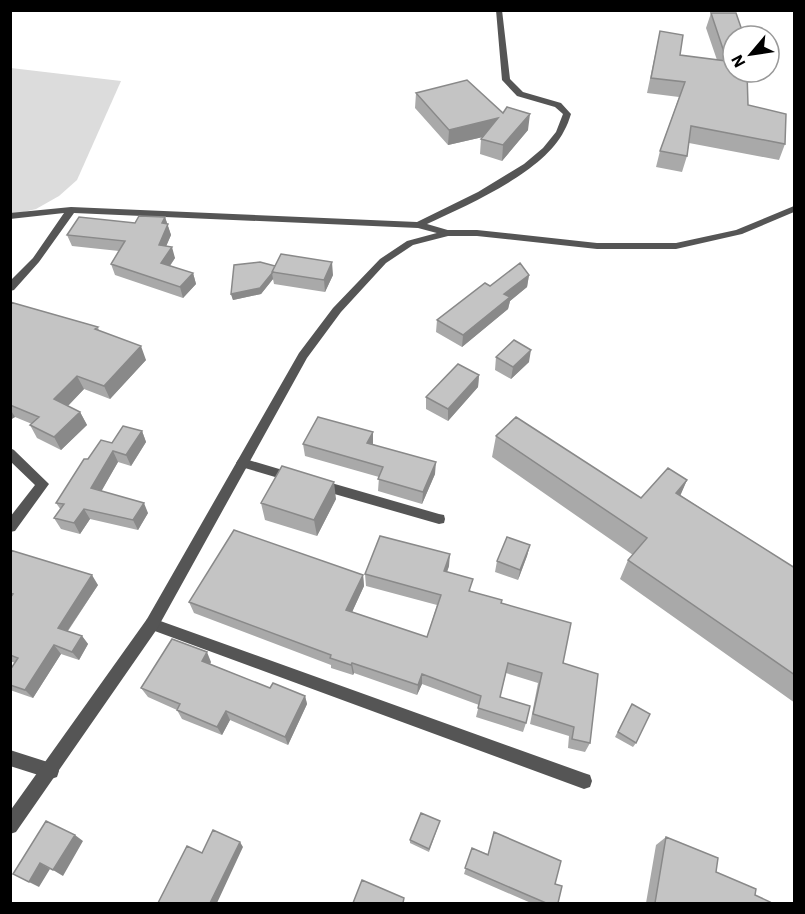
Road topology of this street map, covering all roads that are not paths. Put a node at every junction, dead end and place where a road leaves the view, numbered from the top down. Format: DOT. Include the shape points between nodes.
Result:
graph roads {
  1 [pos="499,10"];
  2 [pos="795,209"];
  3 [pos="71,210"];
  4 [pos="10,216"];
  5 [pos="418,225"];
  6 [pos="448,233"];
  7 [pos="10,288"];
  8 [pos="10,453"];
  9 [pos="242,462"];
  10 [pos="439,519"];
  11 [pos="10,527"];
  12 [pos="152,624"];
  13 [pos="10,758"];
  14 [pos="51,771"];
  15 [pos="584,781"];
  16 [pos="10,826"];
  1 -- 5 [label="street" via="506,80 520,94 558,105 567,114 565,124 549,145 507,180"];
  2 -- 6 [label="street" via="739,232 676,246 597,246"];
  3 -- 4 [label="street"];
  3 -- 5 [label="street"];
  3 -- 7 [label="street" via="36,260"];
  5 -- 6 [label="street"];
  6 -- 9 [label="street" via="410,243 383,261 337,310 303,356"];
  8 -- 11 [label="street" via="43,484"];
  9 -- 10 [label="street"];
  9 -- 12 [label="street"];
  12 -- 14 [label="street"];
  12 -- 15 [label="street"];
  13 -- 14 [label="street"];
  14 -- 16 [label="street"];
}
